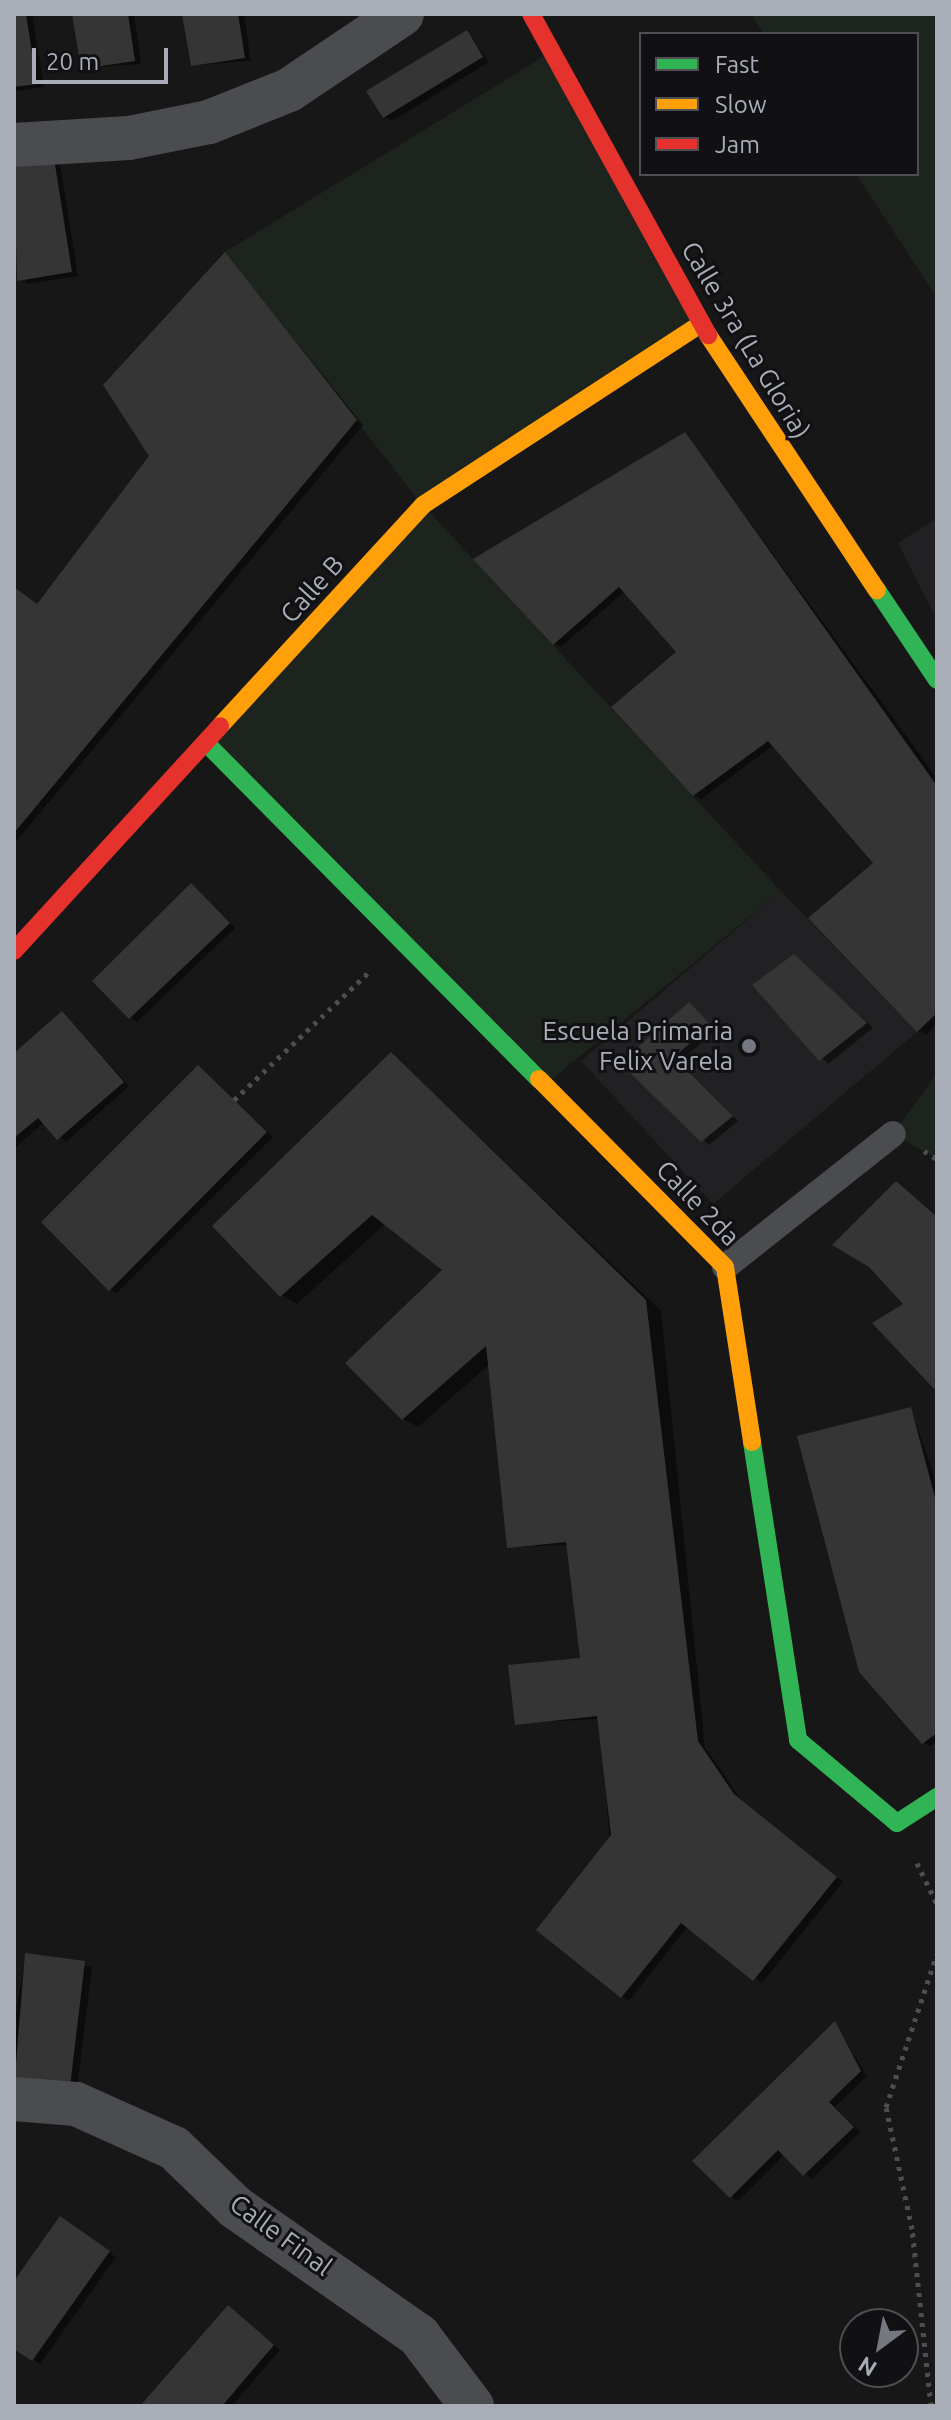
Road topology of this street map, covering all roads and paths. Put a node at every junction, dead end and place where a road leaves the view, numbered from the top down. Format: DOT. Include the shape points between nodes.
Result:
graph roads {
  1 [pos="402,14"];
  2 [pos="531,14"];
  3 [pos="14,145"];
  4 [pos="701,324"];
  5 [pos="937,680"];
  6 [pos="207,744"];
  7 [pos="402,941"];
  8 [pos="14,951"];
  9 [pos="234,1100"];
  10 [pos="893,1134"];
  11 [pos="725,1267"];
  12 [pos="937,1797"];
  13 [pos="937,1954"];
  14 [pos="14,2099"];
  15 [pos="472,2406"];
  16 [pos="931,2406"];
  1 -- 3 [label="street" via="289,90 209,122 129,138"];
  2 -- 4 [label="street, Calle 3ra (La Gloria)"];
  4 -- 5 [label="street, Calle 3ra (La Gloria)"];
  4 -- 6 [label="street, Calle B" via="423,505"];
  6 -- 7 [label="street, Calle 2da"];
  6 -- 8 [label="street, Calle B"];
  7 -- 9 [label="path"];
  7 -- 11 [label="street, Calle 2da"];
  10 -- 11 [label="lane"];
  11 -- 12 [label="street, Calle 2da" via="798,1740 897,1823"];
  13 -- 16 [label="path" via="886,2107 912,2229"];
  14 -- 15 [label="street, Calle Final" via="76,2104 174,2148 235,2207 419,2336"];
}
